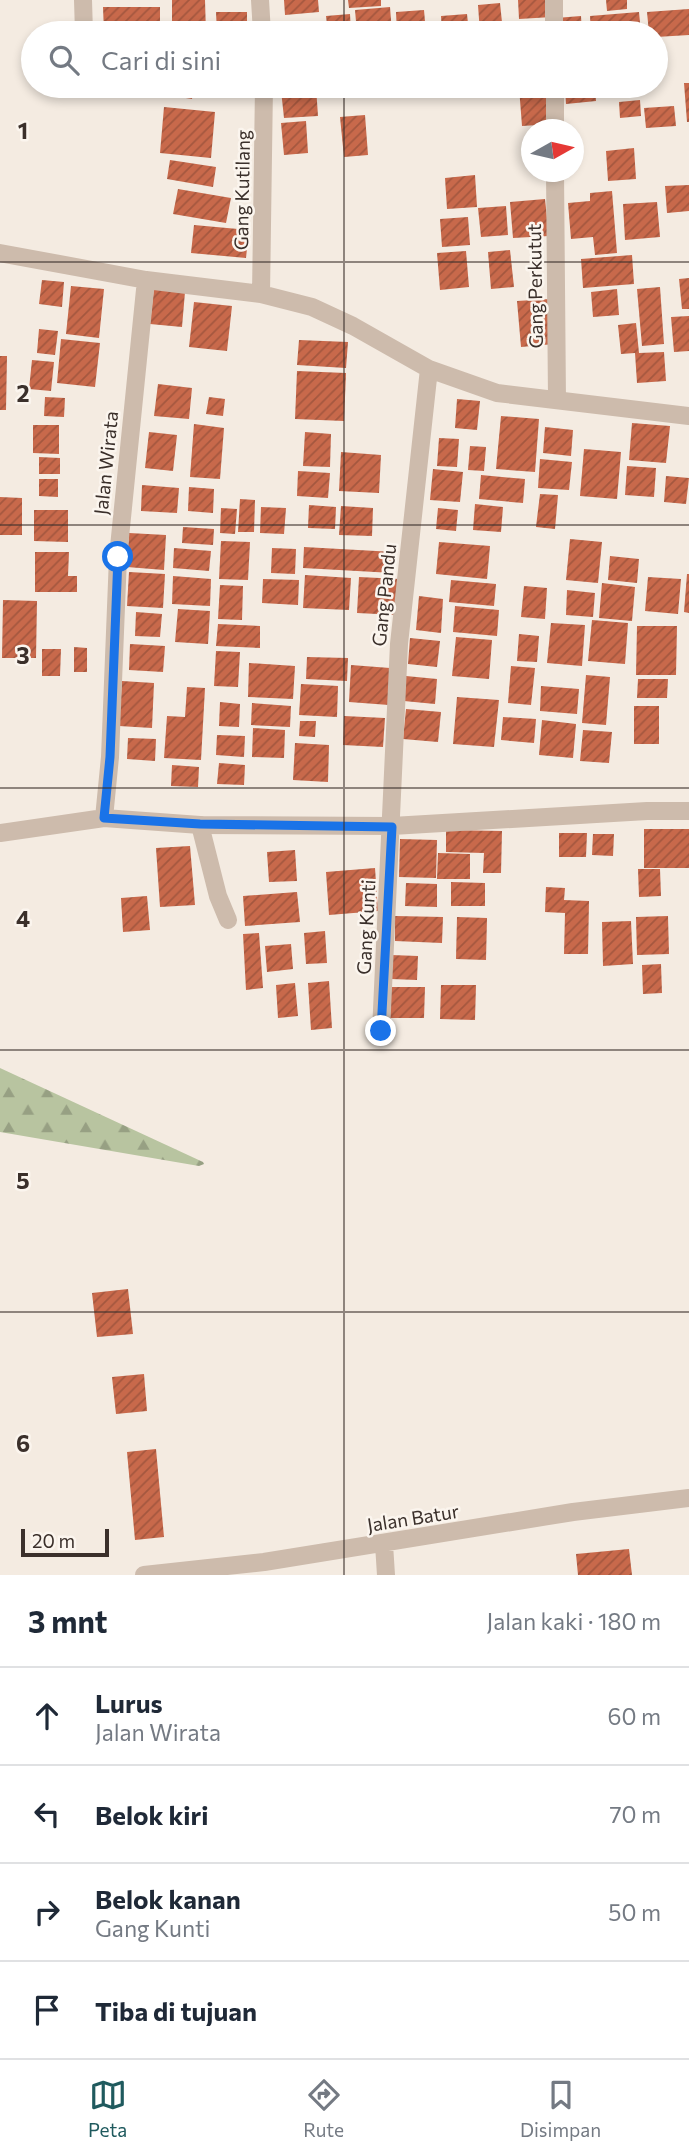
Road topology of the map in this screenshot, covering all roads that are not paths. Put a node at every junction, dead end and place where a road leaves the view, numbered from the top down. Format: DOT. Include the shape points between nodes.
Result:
graph roads {
  1 [pos="83,0"];
  2 [pos="260,0"];
  3 [pos="554,0"];
  4 [pos="83,21"];
  5 [pos="261,21"];
  6 [pos="554,21"];
  7 [pos="264,98"];
  8 [pos="555,98"];
  9 [pos="555,119"];
  10 [pos="555,182"];
  11 [pos="0,253"];
  12 [pos="146,280"];
  13 [pos="261,294"];
  14 [pos="429,369"];
  15 [pos="557,400"];
  16 [pos="689,416"];
  17 [pos="689,811"];
  18 [pos="104,818"];
  19 [pos="200,824"];
  20 [pos="392,827"];
  21 [pos="0,833"];
  22 [pos="228,920"];
  23 [pos="381,1031"];
  24 [pos="689,1498"];
  25 [pos="383,1544"];
  26 [pos="264,1569"];
  27 [pos="144,1575"];
  28 [pos="386,1575"];
  1 -- 4 [label="street"];
  2 -- 5 [label="street"];
  3 -- 6 [label="street"];
  7 -- 13 [label="street, Gang Kutilang"];
  8 -- 9 [label="street"];
  10 -- 15 [label="street, Gang Perkutut"];
  11 -- 12 [label="street"];
  12 -- 13 [label="street"];
  12 -- 18 [label="street, Jalan Wirata" via="118,557"];
  13 -- 14 [label="street" via="312,307"];
  14 -- 15 [label="street" via="497,393"];
  14 -- 20 [label="street, Gang Pandu" via="399,644"];
  15 -- 16 [label="street"];
  17 -- 20 [label="street"];
  18 -- 19 [label="street"];
  18 -- 21 [label="street"];
  19 -- 20 [label="street"];
  19 -- 22 [label="street"];
  20 -- 23 [label="street, Gang Kunti"];
  24 -- 25 [label="street, Jalan Batur"];
  25 -- 26 [label="street, Jalan Batur"];
  25 -- 28 [label="street"];
  26 -- 27 [label="street, Jalan Batur"];
}
